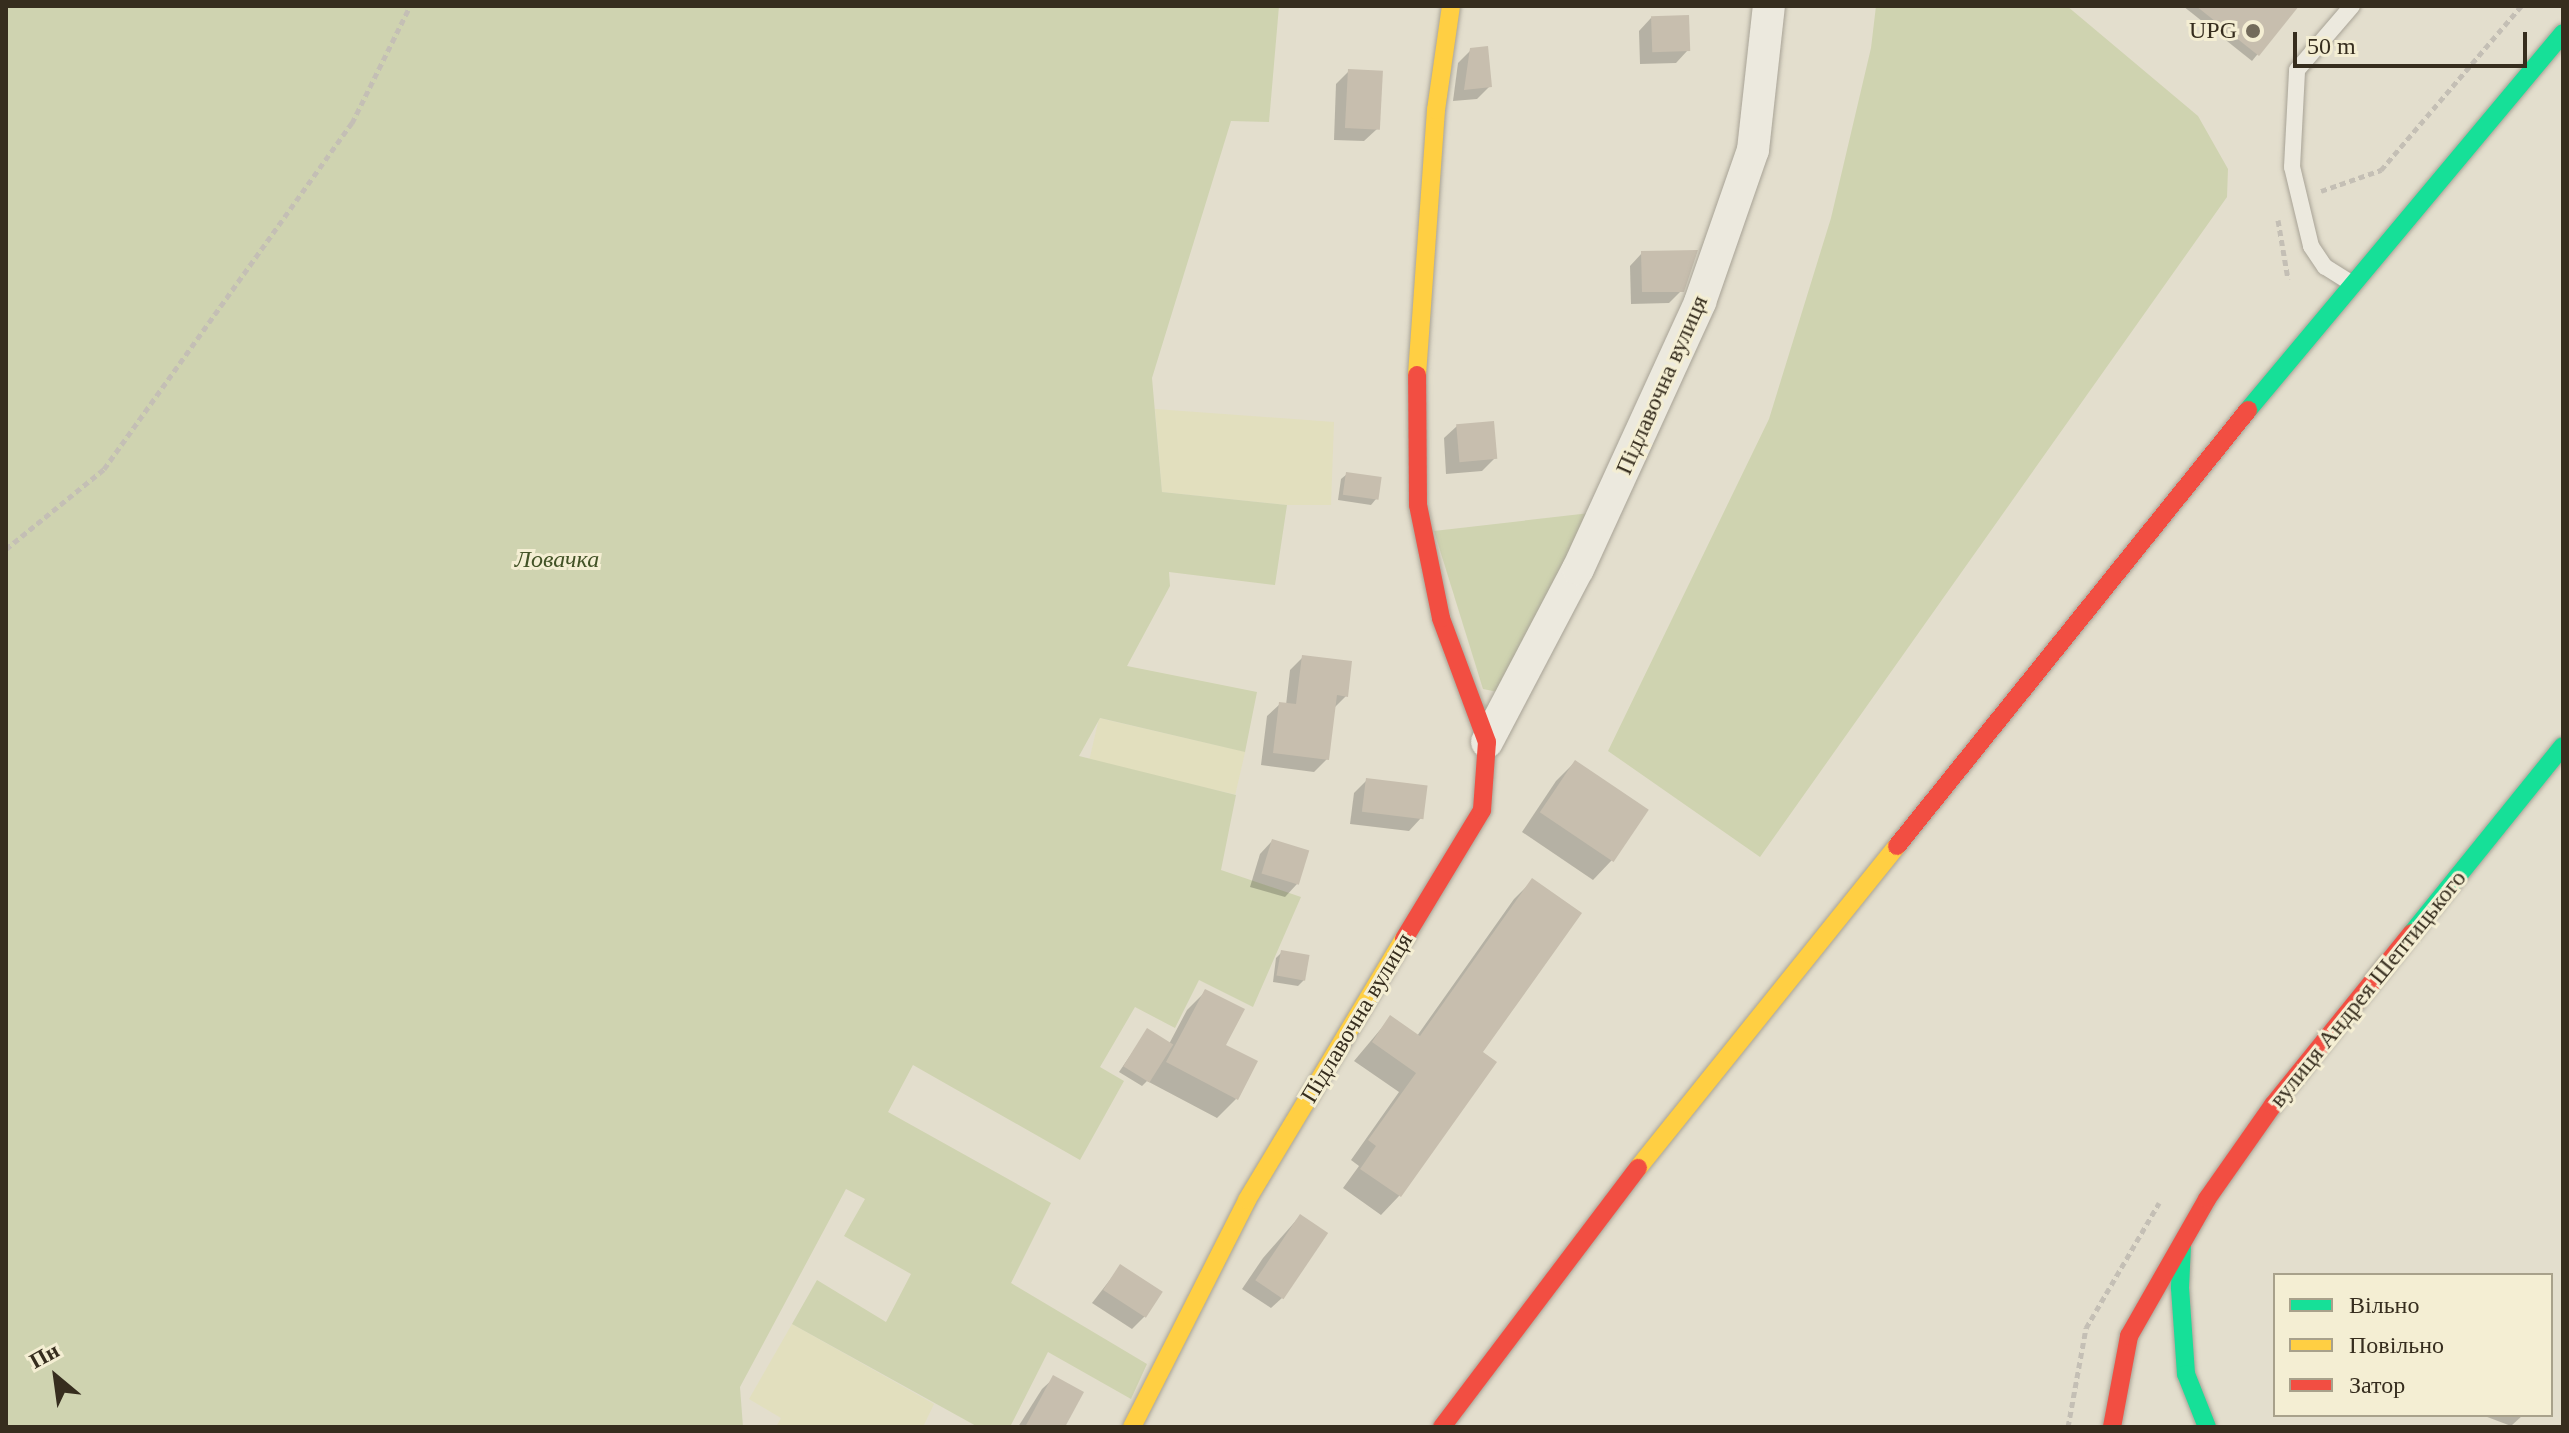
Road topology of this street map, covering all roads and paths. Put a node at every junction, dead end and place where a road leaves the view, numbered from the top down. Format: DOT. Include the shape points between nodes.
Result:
graph roads {
  1 [pos="410,6"];
  2 [pos="1451,6"];
  3 [pos="1769,6"];
  4 [pos="2352,6"];
  5 [pos="2521,6"];
  6 [pos="2563,33"];
  7 [pos="2298,199"];
  8 [pos="2288,279"];
  9 [pos="2353,284"];
  10 [pos="6,549"];
  11 [pos="1487,742"];
  12 [pos="2563,746"];
  13 [pos="2182,1239"];
  14 [pos="1132,1427"];
  15 [pos="1442,1427"];
  16 [pos="2112,1427"];
  17 [pos="2207,1427"];
  1 -- 10 [label="path" via="352,123 104,469"];
  2 -- 11 [label="main road, Підлавочна вулиця" via="1436,110 1416,389 1418,505 1441,618"];
  3 -- 11 [label="street, Підлавочна вулиця" via="1753,150 1700,302 1578,569"];
  4 -- 7 [label="lane" via="2297,70 2292,167"];
  5 -- 7 [label="path" via="2381,170"];
  6 -- 9 [label="main road"];
  7 -- 8 [label="path" via="2275,207"];
  7 -- 9 [label="lane" via="2311,246 2325,267"];
  9 -- 15 [label="main road" via="1617,1194"];
  11 -- 14 [label="main road, Підлавочна вулиця" via="1482,810 1247,1200"];
  12 -- 13 [label="main road, вулиця Андрея Шептицького" via="2273,1105"];
  13 -- 16 [label="main road, вулиця Андрея Шептицького" via="2129,1336"];
  13 -- 17 [label="main road" via="2186,1374"];
}
